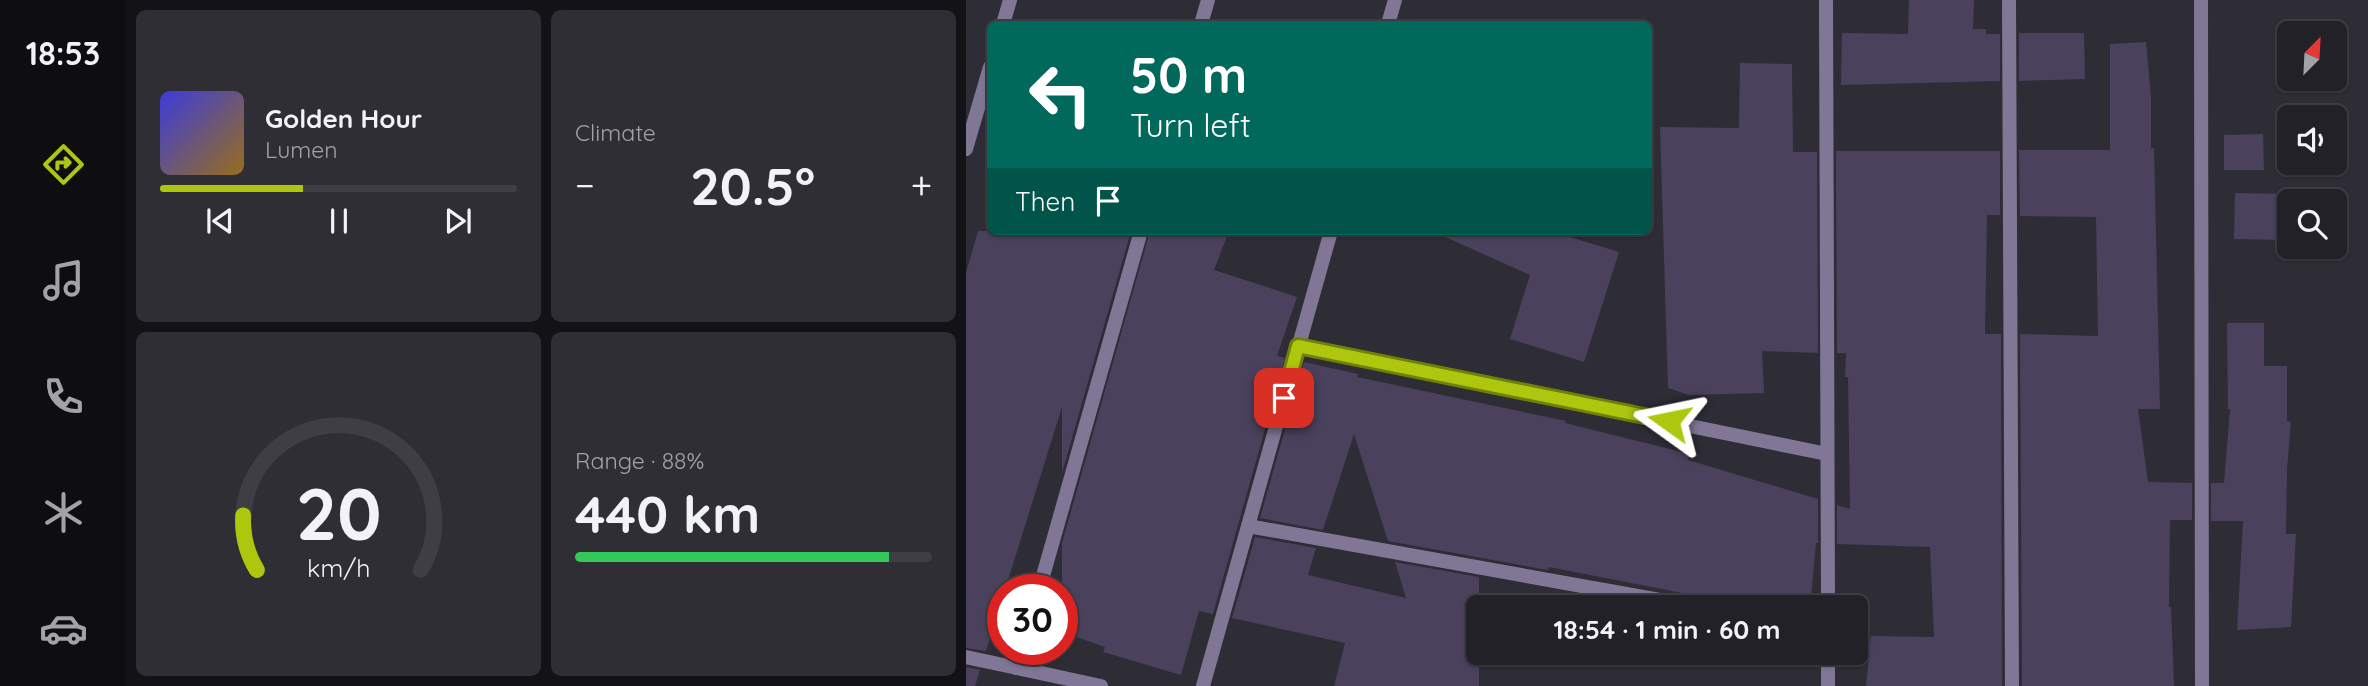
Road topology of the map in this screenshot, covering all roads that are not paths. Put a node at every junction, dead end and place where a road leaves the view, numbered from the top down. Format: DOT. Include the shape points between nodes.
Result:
graph roads {
  1 [pos="1010,0"];
  2 [pos="1208,0"];
  3 [pos="1395,0"];
  4 [pos="1826,0"];
  5 [pos="2009,0"];
  6 [pos="2201,0"];
  7 [pos="1004,21"];
  8 [pos="1201,21"];
  9 [pos="1389,21"];
  10 [pos="987,77"];
  11 [pos="966,149"];
  12 [pos="1141,235"];
  13 [pos="1330,235"];
  14 [pos="1298,346"];
  15 [pos="1827,454"];
  16 [pos="1248,526"];
  17 [pos="1044,574"];
  18 [pos="1632,595"];
  19 [pos="1828,595"];
  20 [pos="966,657"];
  21 [pos="1017,665"];
  22 [pos="1828,665"];
  23 [pos="1016,668"];
  24 [pos="1101,686"];
  25 [pos="1203,686"];
  26 [pos="1828,686"];
  27 [pos="2012,686"];
  28 [pos="2202,686"];
  1 -- 7 [label="street"];
  2 -- 8 [label="street"];
  3 -- 9 [label="street"];
  4 -- 15 [label="street"];
  5 -- 27 [label="street"];
  6 -- 28 [label="street"];
  10 -- 11 [label="street"];
  12 -- 17 [label="street"];
  13 -- 14 [label="street"];
  14 -- 15 [label="street"];
  14 -- 16 [label="street"];
  15 -- 19 [label="street"];
  16 -- 18 [label="street"];
  16 -- 25 [label="street"];
  20 -- 23 [label="street"];
  21 -- 23 [label="street"];
  22 -- 26 [label="street"];
  23 -- 24 [label="street"];
}
